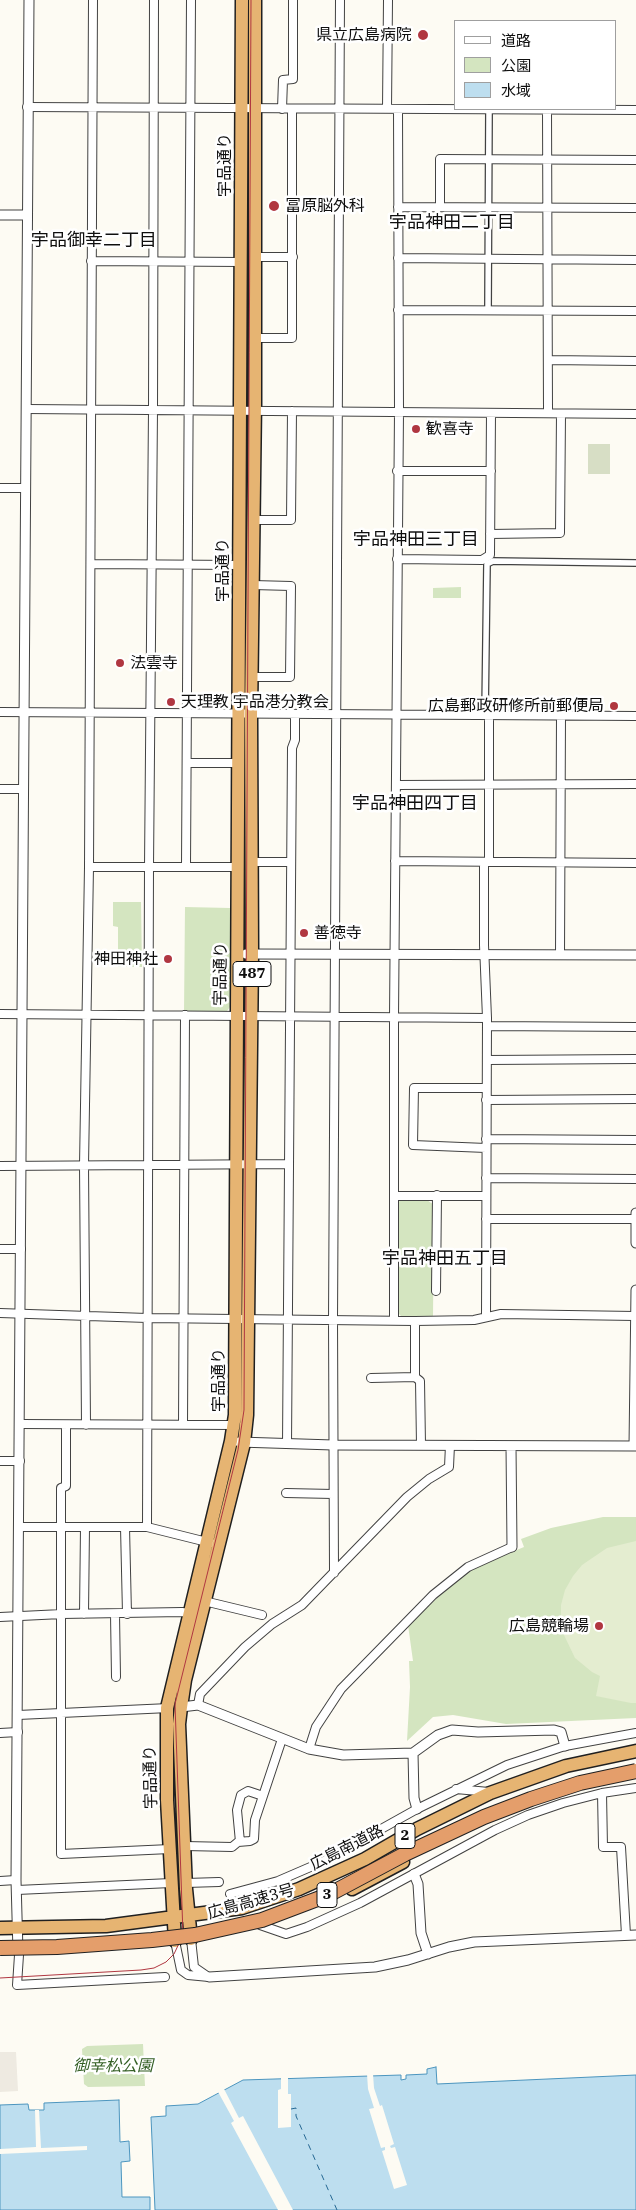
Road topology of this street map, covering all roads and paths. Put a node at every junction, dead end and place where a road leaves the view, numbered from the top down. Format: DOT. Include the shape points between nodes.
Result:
graph roads {
  1 [pos="29,0"];
  2 [pos="93,0"];
  3 [pos="154,0"];
  4 [pos="191,0"];
  5 [pos="242,0"];
  6 [pos="255,0"];
  7 [pos="293,0"];
  8 [pos="340,0"];
  9 [pos="388,0"];
  10 [pos="27,107"];
  11 [pos="92,108"];
  12 [pos="154,108"];
  13 [pos="190,108"];
  14 [pos="241,108"];
  15 [pos="255,108"];
  16 [pos="292,108"];
  17 [pos="282,109"];
  18 [pos="340,109"];
  19 [pos="387,109"];
  20 [pos="398,109"];
  21 [pos="454,110"];
  22 [pos="489,110"];
  23 [pos="547,110"];
  24 [pos="636,110"];
  25 [pos="490,159"];
  26 [pos="547,159"];
  27 [pos="636,160"];
  28 [pos="398,207"];
  29 [pos="440,207"];
  30 [pos="489,207"];
  31 [pos="547,207"];
  32 [pos="636,208"];
  33 [pos="0,215"];
  34 [pos="27,215"];
  35 [pos="254,257"];
  36 [pos="293,257"];
  37 [pos="398,258"];
  38 [pos="488,259"];
  39 [pos="547,259"];
  40 [pos="636,260"];
  41 [pos="91,261"];
  42 [pos="154,262"];
  43 [pos="189,262"];
  44 [pos="241,262"];
  45 [pos="398,310"];
  46 [pos="488,310"];
  47 [pos="548,311"];
  48 [pos="636,311"];
  49 [pos="255,338"];
  50 [pos="548,360"];
  51 [pos="636,361"];
  52 [pos="26,409"];
  53 [pos="90,410"];
  54 [pos="153,410"];
  55 [pos="188,410"];
  56 [pos="239,410"];
  57 [pos="255,410"];
  58 [pos="292,411"];
  59 [pos="337,412"];
  60 [pos="398,412"];
  61 [pos="491,413"];
  62 [pos="548,414"];
  63 [pos="561,414"];
  64 [pos="636,414"];
  65 [pos="397,471"];
  66 [pos="490,472"];
  67 [pos="0,488"];
  68 [pos="26,488"];
  69 [pos="254,520"];
  70 [pos="490,534"];
  71 [pos="397,559"];
  72 [pos="636,563"];
  73 [pos="91,564"];
  74 [pos="152,565"];
  75 [pos="189,565"];
  76 [pos="239,565"];
  77 [pos="252,585"];
  78 [pos="252,678"];
  79 [pos="0,712"];
  80 [pos="23,712"];
  81 [pos="90,713"];
  82 [pos="150,713"];
  83 [pos="187,713"];
  84 [pos="295,714"];
  85 [pos="337,714"];
  86 [pos="397,714"];
  87 [pos="245,715"];
  88 [pos="487,715"];
  89 [pos="561,715"];
  90 [pos="636,716"];
  91 [pos="188,763"];
  92 [pos="239,763"];
  93 [pos="636,784"];
  94 [pos="396,785"];
  95 [pos="489,785"];
  96 [pos="560,785"];
  97 [pos="0,789"];
  98 [pos="23,789"];
  99 [pos="252,862"];
  100 [pos="291,862"];
  101 [pos="395,862"];
  102 [pos="486,862"];
  103 [pos="560,862"];
  104 [pos="636,863"];
  105 [pos="89,866"];
  106 [pos="149,866"];
  107 [pos="186,866"];
  108 [pos="238,867"];
  109 [pos="291,953"];
  110 [pos="238,954"];
  111 [pos="252,954"];
  112 [pos="336,954"];
  113 [pos="395,954"];
  114 [pos="636,954"];
  115 [pos="485,955"];
  116 [pos="560,955"];
  117 [pos="0,1014"];
  118 [pos="21,1014"];
  119 [pos="87,1014"];
  120 [pos="148,1015"];
  121 [pos="185,1015"];
  122 [pos="236,1016"];
  123 [pos="252,1016"];
  124 [pos="290,1016"];
  125 [pos="335,1016"];
  126 [pos="394,1017"];
  127 [pos="487,1022"];
  128 [pos="636,1027"];
  129 [pos="636,1059"];
  130 [pos="487,1060"];
  131 [pos="486,1088"];
  132 [pos="636,1099"];
  133 [pos="486,1100"];
  134 [pos="486,1139"];
  135 [pos="636,1140"];
  136 [pos="486,1148"];
  137 [pos="84,1164"];
  138 [pos="289,1164"];
  139 [pos="148,1165"];
  140 [pos="184,1165"];
  141 [pos="236,1165"];
  142 [pos="250,1165"];
  143 [pos="0,1166"];
  144 [pos="21,1166"];
  145 [pos="486,1178"];
  146 [pos="636,1179"];
  147 [pos="394,1196"];
  148 [pos="436,1196"];
  149 [pos="486,1196"];
  150 [pos="636,1214"];
  151 [pos="486,1219"];
  152 [pos="636,1219"];
  153 [pos="636,1243"];
  154 [pos="0,1249"];
  155 [pos="21,1249"];
  156 [pos="636,1290"];
  157 [pos="436,1291"];
  158 [pos="0,1313"];
  159 [pos="20,1314"];
  160 [pos="84,1316"];
  161 [pos="636,1316"];
  162 [pos="486,1317"];
  163 [pos="147,1318"];
  164 [pos="184,1318"];
  165 [pos="232,1319"];
  166 [pos="252,1319"];
  167 [pos="288,1319"];
  168 [pos="333,1319"];
  169 [pos="394,1320"];
  170 [pos="415,1321"];
  171 [pos="415,1377"];
  172 [pos="371,1378"];
  173 [pos="20,1424"];
  174 [pos="66,1425"];
  175 [pos="86,1425"];
  176 [pos="146,1425"];
  177 [pos="183,1425"];
  178 [pos="234,1425"];
  179 [pos="237,1442"];
  180 [pos="287,1444"];
  181 [pos="333,1445"];
  182 [pos="421,1445"];
  183 [pos="450,1445"];
  184 [pos="511,1446"];
  185 [pos="635,1446"];
  186 [pos="0,1461"];
  187 [pos="20,1462"];
  188 [pos="286,1493"];
  189 [pos="333,1494"];
  190 [pos="20,1527"];
  191 [pos="60,1527"];
  192 [pos="85,1527"];
  193 [pos="125,1527"];
  194 [pos="147,1527"];
  195 [pos="212,1543"];
  196 [pos="512,1547"];
  197 [pos="334,1573"];
  198 [pos="204,1601"];
  199 [pos="188,1613"];
  200 [pos="62,1614"];
  201 [pos="84,1614"];
  202 [pos="115,1614"];
  203 [pos="127,1614"];
  204 [pos="262,1615"];
  205 [pos="0,1617"];
  206 [pos="19,1617"];
  207 [pos="116,1677"];
  208 [pos="198,1705"];
  209 [pos="181,1706"];
  210 [pos="167,1708"];
  211 [pos="62,1713"];
  212 [pos="18,1715"];
  213 [pos="18,1732"];
  214 [pos="636,1732"];
  215 [pos="0,1733"];
  216 [pos="282,1738"];
  217 [pos="565,1746"];
  218 [pos="309,1750"];
  219 [pos="636,1751"];
  220 [pos="413,1753"];
  221 [pos="636,1771"];
  222 [pos="636,1778"];
  223 [pos="636,1788"];
  224 [pos="456,1789"];
  225 [pos="490,1792"];
  226 [pos="602,1793"];
  227 [pos="262,1796"];
  228 [pos="418,1809"];
  229 [pos="479,1823"];
  230 [pos="495,1830"];
  231 [pos="240,1842"];
  232 [pos="185,1846"];
  233 [pos="170,1849"];
  234 [pos="414,1874"];
  235 [pos="16,1880"];
  236 [pos="0,1881"];
  237 [pos="278,1881"];
  238 [pos="219,1882"];
  239 [pos="171,1883"];
  240 [pos="186,1883"];
  241 [pos="17,1890"];
  242 [pos="230,1894"];
  243 [pos="270,1899"];
  244 [pos="189,1916"];
  245 [pos="174,1918"];
  246 [pos="260,1925"];
  247 [pos="0,1928"];
  248 [pos="18,1928"];
  249 [pos="636,1934"];
  250 [pos="626,1935"];
  251 [pos="191,1939"];
  252 [pos="175,1941"];
  253 [pos="0,1948"];
  254 [pos="0,1954"];
  255 [pos="18,1954"];
  256 [pos="428,1954"];
  257 [pos="165,1977"];
  258 [pos="209,1977"];
  1 -- 10 [label="street"];
  2 -- 11 [label="street"];
  3 -- 12 [label="street"];
  4 -- 13 [label="street"];
  5 -- 14 [label="highway, 宇品通り / 487"];
  6 -- 15 [label="highway, 宇品通り / 487"];
  7 -- 17 [label="street" via="293,79 283,80"];
  8 -- 18 [label="street"];
  9 -- 19 [label="street"];
  10 -- 11 [label="street"];
  10 -- 34 [label="street"];
  11 -- 12 [label="street"];
  11 -- 41 [label="street"];
  12 -- 13 [label="street"];
  12 -- 42 [label="street"];
  13 -- 14 [label="street"];
  13 -- 43 [label="street"];
  14 -- 15 [label="street"];
  14 -- 44 [label="highway, 宇品通り / 487"];
  15 -- 17 [label="street"];
  15 -- 35 [label="highway, 宇品通り / 487"];
  16 -- 17 [label="street"];
  16 -- 18 [label="street"];
  16 -- 36 [label="street"];
  18 -- 19 [label="street"];
  18 -- 59 [label="street"];
  19 -- 20 [label="street"];
  20 -- 21 [label="street"];
  20 -- 28 [label="street"];
  22 -- 23 [label="street"];
  22 -- 25 [label="street"];
  23 -- 24 [label="street"];
  23 -- 26 [label="street"];
  25 -- 26 [label="street"];
  25 -- 29 [label="street" via="440,158"];
  25 -- 30 [label="street"];
  26 -- 27 [label="street"];
  26 -- 31 [label="street"];
  28 -- 29 [label="street"];
  28 -- 37 [label="street"];
  29 -- 30 [label="street"];
  30 -- 31 [label="street"];
  30 -- 38 [label="street"];
  31 -- 32 [label="street"];
  31 -- 39 [label="street"];
  33 -- 34 [label="street"];
  34 -- 52 [label="street"];
  35 -- 36 [label="street"];
  35 -- 49 [label="highway, 宇品通り / 487"];
  36 -- 49 [label="street" via="292,338"];
  37 -- 38 [label="street"];
  37 -- 45 [label="street"];
  38 -- 39 [label="street"];
  38 -- 46 [label="street"];
  39 -- 40 [label="street"];
  39 -- 47 [label="street"];
  41 -- 42 [label="street"];
  41 -- 53 [label="street"];
  42 -- 43 [label="street"];
  42 -- 54 [label="street"];
  43 -- 44 [label="street"];
  43 -- 55 [label="street"];
  44 -- 56 [label="highway, 宇品通り / 487"];
  45 -- 46 [label="street"];
  45 -- 60 [label="street"];
  46 -- 47 [label="street"];
  47 -- 48 [label="street"];
  47 -- 50 [label="street"];
  49 -- 57 [label="highway, 宇品通り / 487"];
  50 -- 51 [label="street"];
  50 -- 62 [label="street"];
  52 -- 53 [label="street"];
  52 -- 68 [label="street"];
  53 -- 54 [label="street"];
  53 -- 73 [label="street"];
  54 -- 55 [label="street"];
  54 -- 74 [label="street"];
  55 -- 56 [label="street"];
  55 -- 75 [label="street"];
  56 -- 57 [label="street"];
  56 -- 76 [label="highway, 宇品通り / 487"];
  57 -- 58 [label="street"];
  57 -- 69 [label="highway, 宇品通り / 487"];
  58 -- 59 [label="street"];
  58 -- 69 [label="street" via="291,520"];
  59 -- 60 [label="street"];
  59 -- 85 [label="street"];
  60 -- 61 [label="street"];
  60 -- 65 [label="street"];
  61 -- 62 [label="street"];
  61 -- 66 [label="street"];
  62 -- 63 [label="street"];
  63 -- 64 [label="street"];
  63 -- 70 [label="street" via="560,533"];
  65 -- 66 [label="street"];
  65 -- 71 [label="street"];
  66 -- 70 [label="street"];
  67 -- 68 [label="street"];
  68 -- 80 [label="street"];
  69 -- 77 [label="highway, 宇品通り / 487"];
  70 -- 71 [label="street" via="490,555 482,560"];
  71 -- 86 [label="street"];
  72 -- 88 [label="street" via="493,561 487,564"];
  73 -- 74 [label="street"];
  73 -- 81 [label="street"];
  74 -- 75 [label="street"];
  74 -- 82 [label="street"];
  75 -- 76 [label="street"];
  75 -- 83 [label="street"];
  76 -- 87 [label="highway, 宇品通り / 487"];
  77 -- 78 [label="highway, 宇品通り / 487"];
  77 -- 78 [label="street" via="291,586 290,677"];
  78 -- 87 [label="highway, 宇品通り / 487"];
  79 -- 80 [label="street"];
  80 -- 81 [label="street"];
  80 -- 98 [label="street"];
  81 -- 82 [label="street"];
  81 -- 105 [label="street"];
  82 -- 83 [label="street"];
  82 -- 106 [label="street"];
  83 -- 87 [label="street"];
  83 -- 91 [label="street"];
  84 -- 85 [label="street"];
  84 -- 87 [label="street"];
  84 -- 100 [label="street"];
  85 -- 86 [label="street"];
  85 -- 112 [label="street"];
  86 -- 88 [label="street"];
  86 -- 94 [label="street"];
  87 -- 92 [label="highway, 宇品通り / 487"];
  87 -- 99 [label="highway, 宇品通り / 487"];
  88 -- 89 [label="street"];
  88 -- 95 [label="street"];
  89 -- 90 [label="street"];
  89 -- 96 [label="street"];
  91 -- 92 [label="street"];
  91 -- 107 [label="street"];
  92 -- 108 [label="highway, 宇品通り / 487"];
  93 -- 96 [label="street"];
  94 -- 95 [label="street"];
  94 -- 101 [label="street"];
  95 -- 96 [label="street"];
  95 -- 102 [label="street"];
  96 -- 103 [label="street"];
  97 -- 98 [label="street"];
  98 -- 118 [label="street"];
  99 -- 100 [label="street"];
  99 -- 111 [label="highway, 宇品通り / 487"];
  100 -- 109 [label="street"];
  101 -- 102 [label="street"];
  101 -- 113 [label="street"];
  102 -- 103 [label="street"];
  102 -- 115 [label="street"];
  103 -- 104 [label="street"];
  103 -- 116 [label="street"];
  105 -- 106 [label="street"];
  105 -- 119 [label="street"];
  106 -- 107 [label="street"];
  106 -- 120 [label="street"];
  107 -- 108 [label="street"];
  108 -- 110 [label="highway, 宇品通り / 487"];
  109 -- 111 [label="street"];
  109 -- 112 [label="street"];
  109 -- 124 [label="street"];
  110 -- 111 [label="street"];
  110 -- 122 [label="highway, 宇品通り / 487"];
  111 -- 123 [label="highway, 宇品通り / 487"];
  112 -- 113 [label="street"];
  112 -- 125 [label="street"];
  113 -- 115 [label="street"];
  113 -- 126 [label="street"];
  114 -- 116 [label="street"];
  115 -- 116 [label="street"];
  115 -- 127 [label="street"];
  117 -- 118 [label="street"];
  118 -- 119 [label="street"];
  118 -- 144 [label="street"];
  119 -- 120 [label="street"];
  119 -- 137 [label="street"];
  120 -- 121 [label="street"];
  120 -- 139 [label="street"];
  121 -- 122 [label="street"];
  121 -- 140 [label="street"];
  122 -- 123 [label="street"];
  122 -- 141 [label="highway, 宇品通り / 487"];
  123 -- 124 [label="street"];
  123 -- 142 [label="highway, 宇品通り / 487"];
  124 -- 125 [label="street"];
  124 -- 138 [label="street"];
  125 -- 126 [label="street"];
  125 -- 168 [label="street"];
  126 -- 127 [label="street"];
  126 -- 147 [label="street"];
  127 -- 128 [label="street"];
  127 -- 130 [label="street"];
  129 -- 130 [label="street"];
  130 -- 131 [label="street"];
  131 -- 133 [label="street"];
  131 -- 136 [label="street" via="414,1088 413,1146"];
  132 -- 133 [label="street"];
  133 -- 134 [label="street"];
  134 -- 135 [label="street"];
  134 -- 136 [label="street"];
  136 -- 145 [label="street"];
  137 -- 139 [label="street"];
  137 -- 144 [label="street"];
  137 -- 160 [label="street"];
  138 -- 142 [label="street"];
  138 -- 167 [label="street"];
  139 -- 140 [label="street"];
  139 -- 163 [label="street"];
  140 -- 141 [label="street"];
  140 -- 164 [label="street"];
  141 -- 142 [label="street"];
  141 -- 165 [label="highway, 宇品通り / 487"];
  142 -- 166 [label="highway, 宇品通り / 487"];
  143 -- 144 [label="street"];
  144 -- 155 [label="street"];
  145 -- 146 [label="street"];
  145 -- 149 [label="street"];
  147 -- 148 [label="street"];
  147 -- 169 [label="street"];
  148 -- 149 [label="street"];
  148 -- 157 [label="street"];
  149 -- 151 [label="street"];
  150 -- 152 [label="street"];
  151 -- 152 [label="street"];
  151 -- 162 [label="street"];
  152 -- 153 [label="street"];
  154 -- 155 [label="street"];
  155 -- 159 [label="street"];
  156 -- 161 [label="street"];
  158 -- 159 [label="street"];
  159 -- 160 [label="street"];
  159 -- 173 [label="street"];
  160 -- 163 [label="street"];
  160 -- 175 [label="street"];
  161 -- 162 [label="street" via="501,1314"];
  161 -- 185 [label="street"];
  162 -- 170 [label="street"];
  163 -- 164 [label="street"];
  163 -- 176 [label="street"];
  164 -- 165 [label="street"];
  164 -- 177 [label="street"];
  165 -- 166 [label="street"];
  165 -- 178 [label="highway, 宇品通り / 487"];
  166 -- 167 [label="street"];
  166 -- 179 [label="highway, 宇品通り / 487" via="247,1415"];
  167 -- 168 [label="street"];
  167 -- 180 [label="street"];
  168 -- 169 [label="street"];
  168 -- 181 [label="street"];
  169 -- 170 [label="street"];
  170 -- 171 [label="street"];
  171 -- 172 [label="street"];
  171 -- 182 [label="street" via="420,1381"];
  173 -- 174 [label="street"];
  173 -- 187 [label="street"];
  174 -- 175 [label="street"];
  174 -- 191 [label="street" via="66,1486 61,1488"];
  175 -- 176 [label="street"];
  176 -- 177 [label="street"];
  176 -- 194 [label="street"];
  177 -- 178 [label="street"];
  178 -- 179 [label="highway, 宇品通り / 487"];
  179 -- 180 [label="street"];
  179 -- 195 [label="highway, 宇品通り / 487"];
  180 -- 181 [label="street"];
  181 -- 182 [label="street"];
  181 -- 189 [label="street"];
  182 -- 183 [label="street"];
  183 -- 184 [label="street"];
  183 -- 197 [label="street" via="449,1467 407,1497"];
  184 -- 185 [label="street"];
  184 -- 196 [label="street"];
  186 -- 187 [label="street"];
  187 -- 190 [label="street"];
  188 -- 189 [label="street"];
  189 -- 197 [label="street"];
  190 -- 191 [label="street"];
  190 -- 206 [label="street"];
  191 -- 192 [label="street"];
  191 -- 200 [label="street"];
  192 -- 193 [label="street"];
  192 -- 201 [label="street"];
  193 -- 194 [label="street"];
  193 -- 203 [label="street"];
  194 -- 195 [label="street"];
  195 -- 198 [label="highway, 宇品通り / 487"];
  195 -- 199 [label="highway, 宇品通り / 487"];
  196 -- 218 [label="street" via="468,1567 432,1595 341,1689 316,1727"];
  197 -- 208 [label="street" via="302,1606 272,1624 245,1647 200,1694"];
  198 -- 204 [label="street"];
  198 -- 209 [label="highway, 宇品通り / 487"];
  199 -- 203 [label="street"];
  199 -- 210 [label="highway, 宇品通り / 487"];
  200 -- 201 [label="street"];
  200 -- 206 [label="street"];
  200 -- 211 [label="street"];
  201 -- 202 [label="street"];
  202 -- 203 [label="street"];
  202 -- 207 [label="street"];
  205 -- 206 [label="street"];
  206 -- 212 [label="street"];
  208 -- 209 [label="street"];
  208 -- 216 [label="street"];
  209 -- 210 [label="street"];
  209 -- 232 [label="highway, 宇品通り / 487"];
  210 -- 211 [label="street"];
  210 -- 233 [label="highway, 宇品通り / 487"];
  211 -- 212 [label="street"];
  211 -- 233 [label="street" via="61,1854"];
  212 -- 213 [label="street"];
  213 -- 215 [label="street"];
  213 -- 235 [label="street"];
  214 -- 217 [label="street"];
  216 -- 218 [label="street"];
  216 -- 227 [label="street"];
  217 -- 220 [label="street" via="561,1732 554,1730 452,1730 438,1735"];
  217 -- 224 [label="street" via="507,1765"];
  218 -- 220 [label="street" via="343,1755"];
  219 -- 225 [label="highway, 広島南道路 / 2" via="566,1766"];
  220 -- 228 [label="street" via="414,1798"];
  221 -- 253 [label="highway, 広島高速3号 / 3, bridge" via="531,1798 405,1854 328,1895 262,1920 195,1935 152,1940"];
  222 -- 229 [label="highway, 2" via="557,1794"];
  223 -- 226 [label="street"];
  224 -- 225 [label="street"];
  224 -- 228 [label="street"];
  225 -- 243 [label="highway, 広島南道路 / 2" via="365,1859"];
  226 -- 230 [label="street" via="563,1803"];
  226 -- 250 [label="street" via="603,1847 621,1847"];
  227 -- 231 [label="street" via="254,1839"];
  227 -- 231 [label="street" via="248,1791 241,1795 237,1810"];
  228 -- 237 [label="street" via="322,1862"];
  229 -- 230 [label="street"];
  229 -- 246 [label="highway, 2" via="375,1878 312,1907"];
  230 -- 234 [label="street"];
  231 -- 232 [label="street" via="232,1847"];
  232 -- 240 [label="highway, 宇品通り / 487"];
  233 -- 239 [label="highway, 宇品通り / 487"];
  234 -- 246 [label="street" via="360,1903 286,1934"];
  234 -- 256 [label="street" via="418,1884 421,1933"];
  235 -- 236 [label="street"];
  235 -- 241 [label="street"];
  237 -- 242 [label="street"];
  237 -- 243 [label="street"];
  238 -- 240 [label="street"];
  239 -- 241 [label="street"];
  239 -- 245 [label="highway, 宇品通り / 487"];
  240 -- 244 [label="highway, 宇品通り / 487"];
  241 -- 248 [label="street"];
  243 -- 244 [label="highway, 広島南道路 / 2" via="242,1908"];
  244 -- 245 [label="highway, 広島南道路 / 2"];
  244 -- 251 [label="highway, 宇品通り / 487"];
  245 -- 248 [label="highway, 広島南道路 / 2" via="106,1926"];
  245 -- 252 [label="highway, 宇品通り / 487"];
  246 -- 251 [label="highway, 2"];
  247 -- 248 [label="highway, 広島南道路 / 2"];
  248 -- 255 [label="street"];
  249 -- 250 [label="street"];
  250 -- 256 [label="street" via="474,1942"];
  251 -- 252 [label="highway, 2"];
  251 -- 258 [label="street" via="194,1967"];
  252 -- 255 [label="highway, 2"];
  252 -- 258 [label="street" via="182,1970 188,1976"];
  254 -- 255 [label="highway, 2"];
  255 -- 257 [label="street" via="17,1985"];
  256 -- 258 [label="street" via="374,1967"];
}
